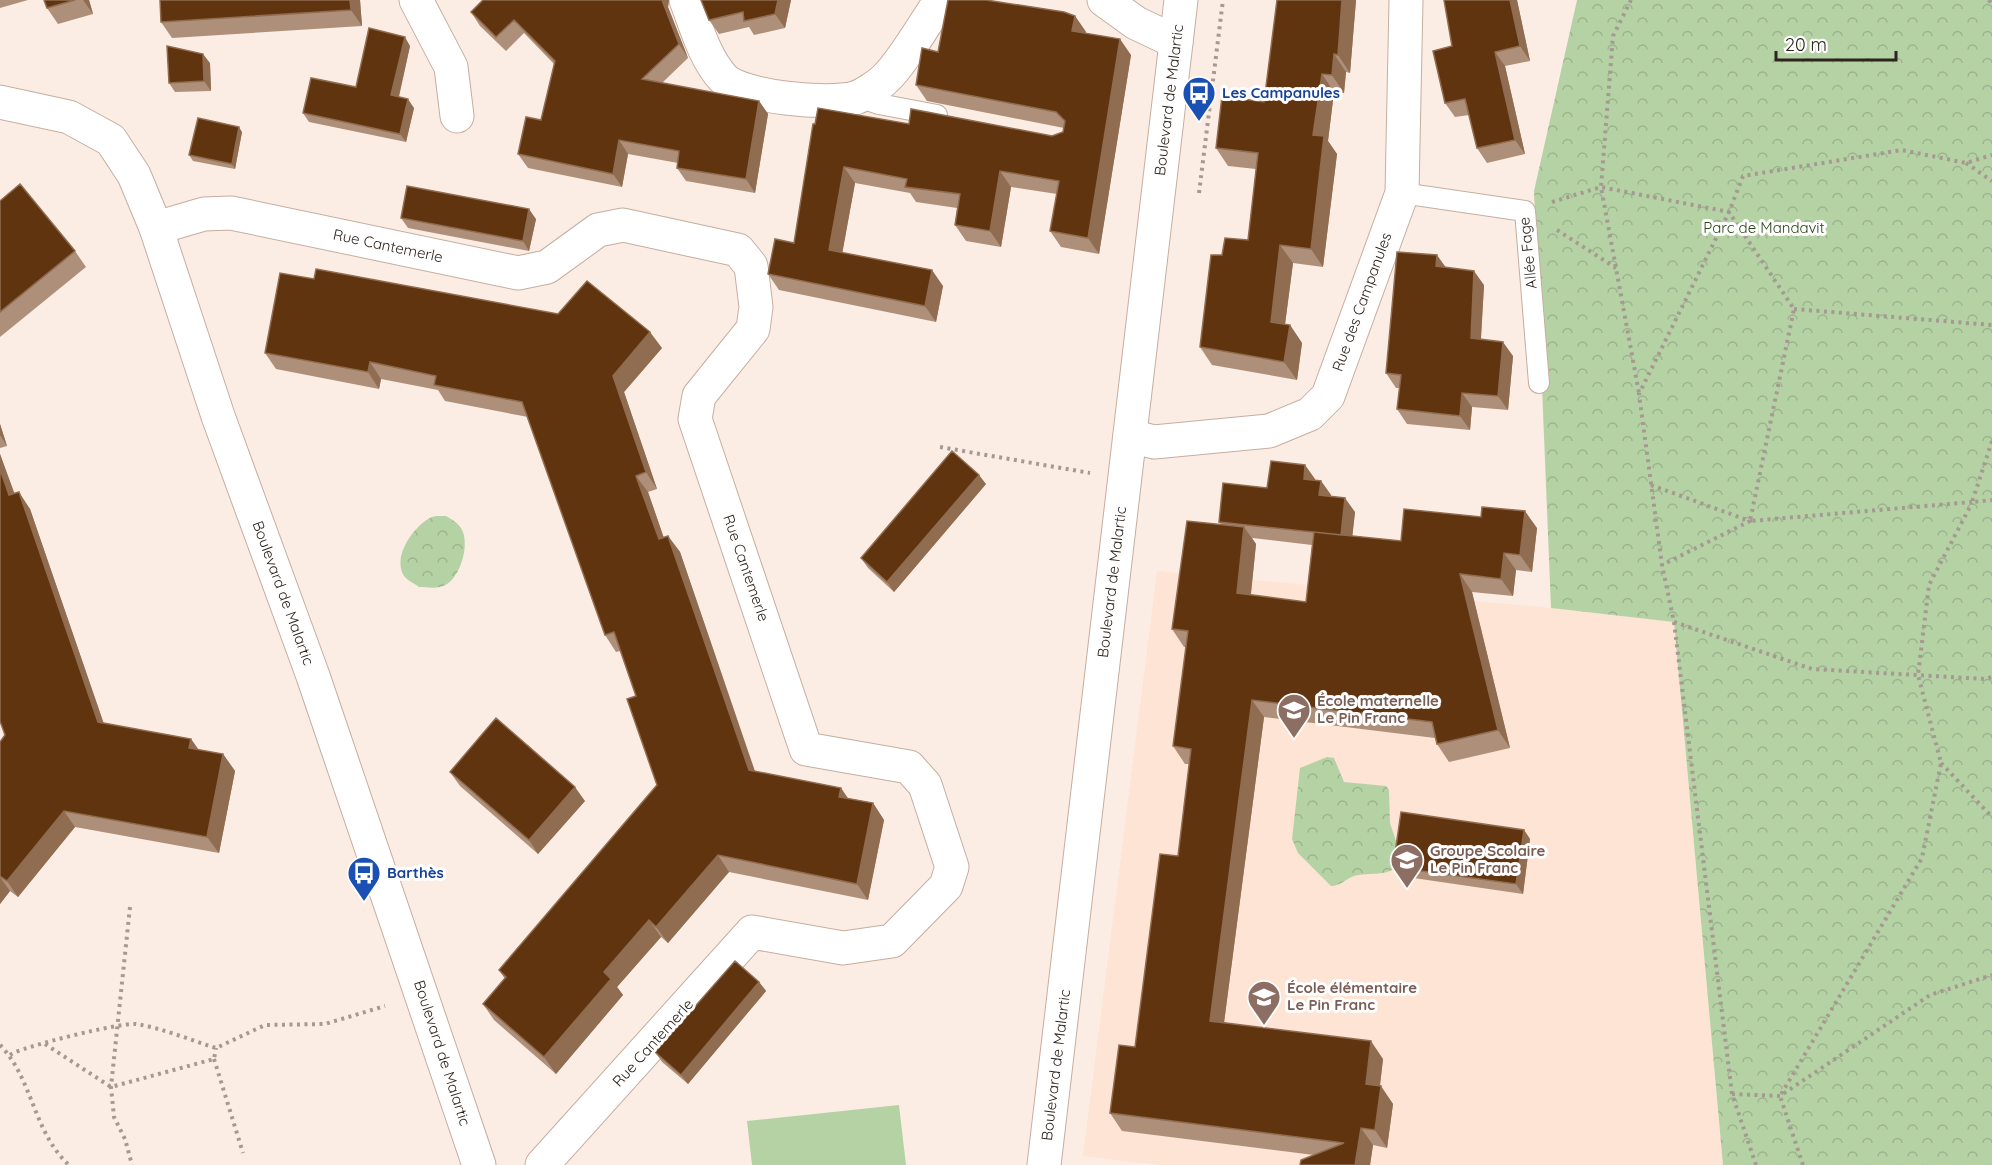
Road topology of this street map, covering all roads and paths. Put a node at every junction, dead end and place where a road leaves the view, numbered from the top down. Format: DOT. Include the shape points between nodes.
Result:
graph roads {
  1 [pos="416,0"];
  2 [pos="686,0"];
  3 [pos="941,0"];
  4 [pos="1104,0"];
  5 [pos="1181,0"];
  6 [pos="1406,0"];
  7 [pos="1631,0"];
  8 [pos="1989,0"];
  9 [pos="1992,5"];
  10 [pos="1176,42"];
  11 [pos="858,97"];
  12 [pos="0,102"];
  13 [pos="457,116"];
  14 [pos="960,120"];
  15 [pos="1992,155"];
  16 [pos="1966,163"];
  17 [pos="1992,181"];
  18 [pos="1601,187"];
  19 [pos="1402,193"];
  20 [pos="1526,211"];
  21 [pos="1729,212"];
  22 [pos="156,228"];
  23 [pos="1616,268"];
  24 [pos="1794,309"];
  25 [pos="1992,325"];
  26 [pos="1539,383"];
  27 [pos="1639,394"];
  28 [pos="1130,436"];
  29 [pos="1992,441"];
  30 [pos="940,447"];
  31 [pos="1125,478"];
  32 [pos="1651,484"];
  33 [pos="1992,500"];
  34 [pos="1972,502"];
  35 [pos="1750,521"];
  36 [pos="1662,565"];
  37 [pos="1674,622"];
  38 [pos="1918,675"];
  39 [pos="1992,676"];
  40 [pos="1941,763"];
  41 [pos="1992,817"];
  42 [pos="130,907"];
  43 [pos="1992,975"];
  44 [pos="420,987"];
  45 [pos="119,1025"];
  46 [pos="44,1043"];
  47 [pos="0,1045"];
  48 [pos="216,1048"];
  49 [pos="10,1055"];
  50 [pos="214,1059"];
  51 [pos="111,1087"];
  52 [pos="1732,1094"];
  53 [pos="1780,1096"];
  54 [pos="243,1153"];
  55 [pos="69,1165"];
  56 [pos="132,1165"];
  57 [pos="479,1165"];
  58 [pos="542,1165"];
  59 [pos="1044,1165"];
  60 [pos="1756,1165"];
  61 [pos="1803,1165"];
  1 -- 13 [label="street" via="451,67"];
  2 -- 11 [label="street" via="711,62 724,80 739,88 808,101"];
  3 -- 11 [label="street" via="886,78"];
  4 -- 10 [label="street" via="1136,23"];
  5 -- 10 [label="street, Boulevard de Malartic"];
  6 -- 19 [label="street, Rue des Campanules"];
  7 -- 18 [label="path" via="1613,36"];
  8 -- 9 [label="path"];
  10 -- 28 [label="street, Boulevard de Malartic"];
  11 -- 14 [label="lane"];
  12 -- 22 [label="street, Boulevard de Malartic" via="69,117 111,140 134,176"];
  15 -- 16 [label="path"];
  16 -- 17 [label="path"];
  16 -- 21 [label="path" via="1902,150 1743,176"];
  18 -- 20 [label="path"];
  18 -- 21 [label="path"];
  18 -- 23 [label="path"];
  19 -- 20 [label="lane, Allée Fage"];
  19 -- 28 [label="street, Rue des Campanules" via="1328,396 1310,414 1269,431 1154,442"];
  20 -- 23 [label="path"];
  20 -- 26 [label="lane, Allée Fage"];
  21 -- 24 [label="path"];
  21 -- 27 [label="path"];
  22 -- 44 [label="street, Boulevard de Malartic" via="218,416"];
  22 -- 58 [label="street, Rue Cantemerle" via="204,214 231,213 518,273 547,267 598,230 623,225 738,250 751,266 756,307 753,329 699,396 695,419 806,749 909,767 925,785 952,867 946,886 892,941 843,948 752,932"];
  23 -- 27 [label="path"];
  24 -- 25 [label="path"];
  24 -- 35 [label="path"];
  27 -- 32 [label="path"];
  28 -- 31 [label="street, Boulevard de Malartic"];
  29 -- 34 [label="path"];
  30 -- 31 [label="path"];
  31 -- 59 [label="street, Boulevard de Malartic"];
  32 -- 35 [label="path"];
  32 -- 36 [label="path"];
  33 -- 34 [label="path"];
  34 -- 35 [label="path"];
  34 -- 38 [label="path" via="1929,585"];
  35 -- 36 [label="path"];
  36 -- 37 [label="path"];
  37 -- 38 [label="path" via="1812,669"];
  37 -- 52 [label="path"];
  38 -- 39 [label="path" via="1985,679"];
  38 -- 40 [label="path"];
  40 -- 41 [label="path"];
  40 -- 53 [label="path" via="1922,858"];
  42 -- 45 [label="path"];
  43 -- 53 [label="path" via="1930,995"];
  44 -- 48 [label="path" via="377,1010 325,1024 265,1025"];
  44 -- 57 [label="street, Boulevard de Malartic"];
  45 -- 46 [label="path"];
  45 -- 48 [label="path" via="135,1024"];
  45 -- 51 [label="path"];
  46 -- 49 [label="path"];
  46 -- 51 [label="path"];
  47 -- 49 [label="path"];
  48 -- 50 [label="path"];
  49 -- 55 [label="path" via="43,1130 57,1154"];
  50 -- 51 [label="path"];
  50 -- 54 [label="path"];
  51 -- 56 [label="path" via="114,1117"];
  52 -- 53 [label="path"];
  52 -- 60 [label="path"];
  53 -- 61 [label="path"];
}
